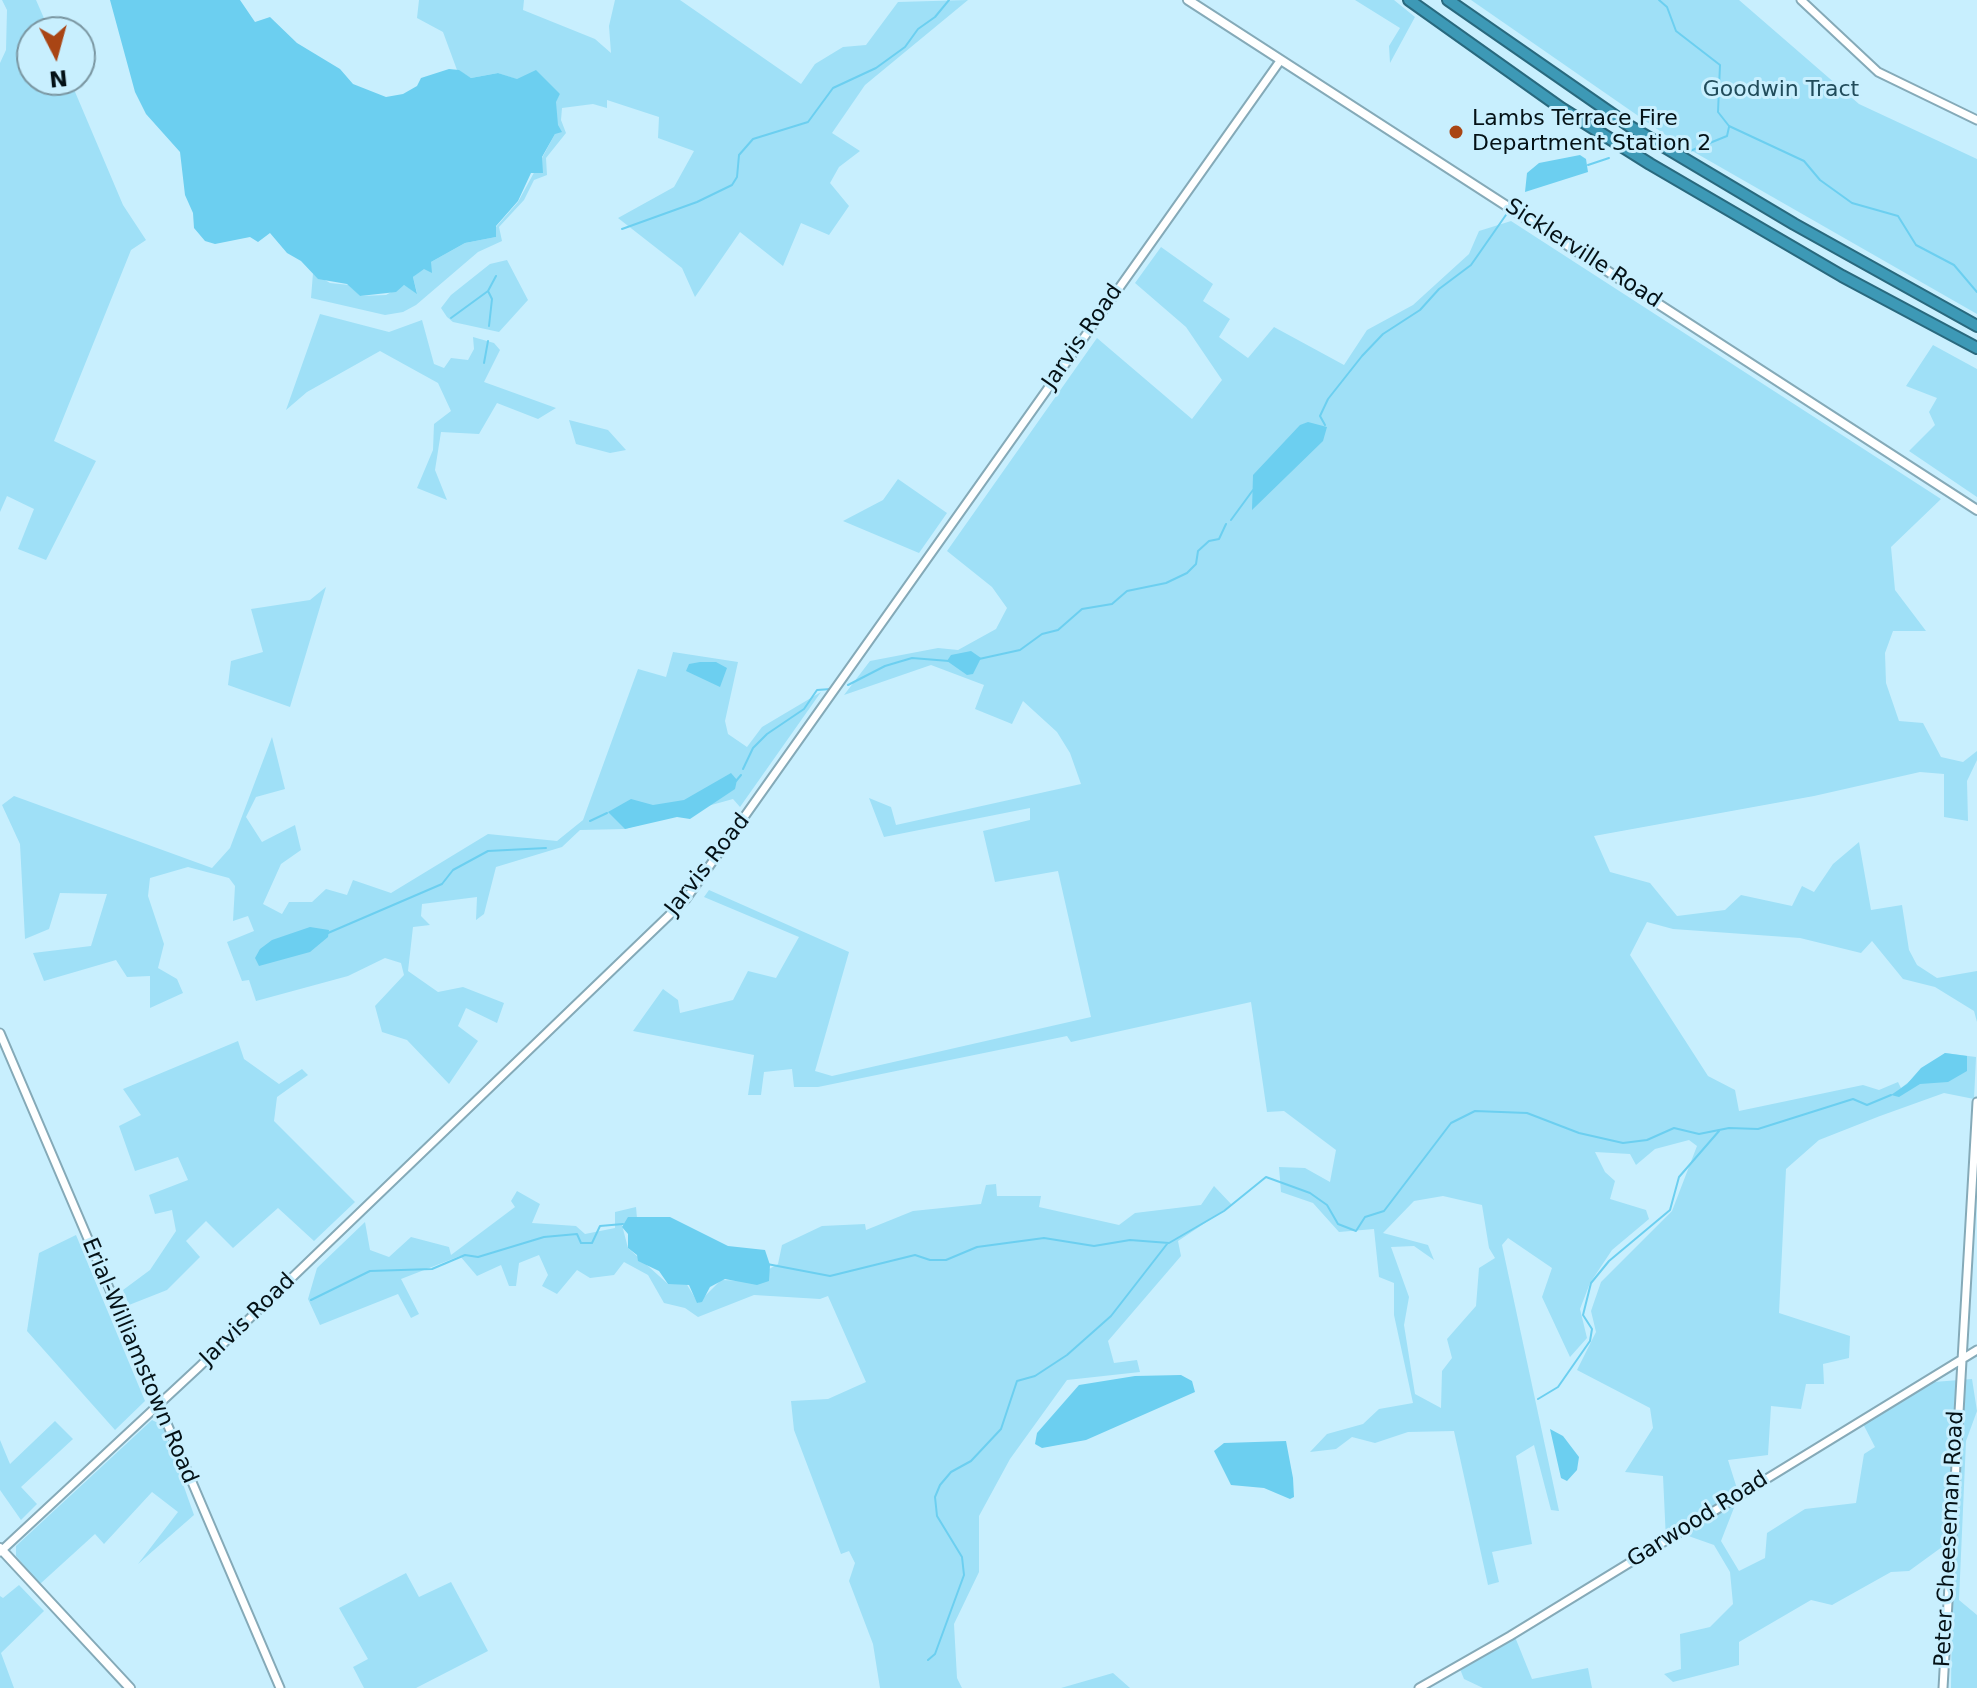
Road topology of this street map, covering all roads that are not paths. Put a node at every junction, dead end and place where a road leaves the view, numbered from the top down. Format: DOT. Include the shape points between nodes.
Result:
graph roads {
  1 [pos="1188,0"];
  2 [pos="1409,0"];
  3 [pos="1448,0"];
  4 [pos="1801,0"];
  5 [pos="1280,61"];
  6 [pos="1977,120"];
  7 [pos="1977,326"];
  8 [pos="1977,348"];
  9 [pos="1977,510"];
  10 [pos="0,1033"];
  11 [pos="1977,1102"];
  12 [pos="1977,1350"];
  13 [pos="1959,1361"];
  14 [pos="158,1404"];
  15 [pos="1,1550"];
  16 [pos="130,1688"];
  17 [pos="280,1688"];
  18 [pos="1419,1688"];
  19 [pos="1943,1688"];
  1 -- 5 [label="main road, Sicklerville Road"];
  2 -- 8 [label="highway" via="1650,164"];
  3 -- 7 [label="highway" via="1642,135"];
  4 -- 6 [label="street" via="1878,72"];
  5 -- 9 [label="main road, Sicklerville Road"];
  5 -- 14 [label="street, Jarvis Road" via="700,884"];
  10 -- 14 [label="street, Erial-Williamstown Road"];
  11 -- 13 [label="street, Peter Cheeseman Road"];
  12 -- 13 [label="street, Garwood Road"];
  13 -- 18 [label="street, Garwood Road"];
  13 -- 19 [label="street, Peter Cheeseman Road"];
  14 -- 15 [label="street, Jarvis Road"];
  14 -- 17 [label="street, Erial-Williamstown Road"];
  15 -- 16 [label="main road"];
}
